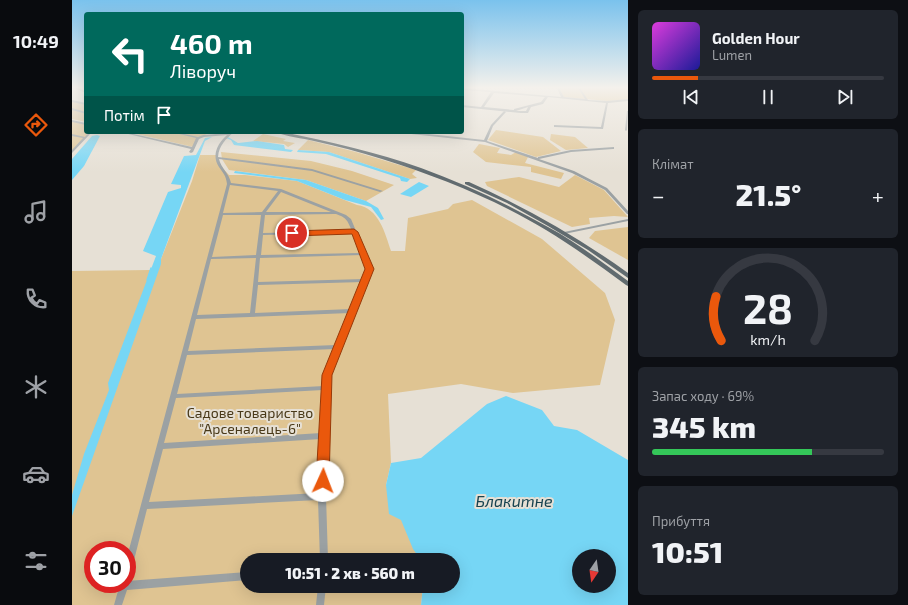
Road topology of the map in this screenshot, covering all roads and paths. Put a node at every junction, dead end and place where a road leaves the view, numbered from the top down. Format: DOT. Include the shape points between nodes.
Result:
graph roads {
  1 [pos="502,116"];
  2 [pos="604,116"];
  3 [pos="627,119"];
  4 [pos="72,120"];
  5 [pos="84,123"];
  6 [pos="555,126"];
  7 [pos="626,130"];
  8 [pos="88,134"];
  9 [pos="130,134"];
  10 [pos="181,134"];
  11 [pos="206,134"];
  12 [pos="220,134"];
  13 [pos="229,134"];
  14 [pos="287,134"];
  15 [pos="301,134"];
  16 [pos="420,134"];
  17 [pos="72,135"];
  18 [pos="209,135"];
  19 [pos="85,138"];
  20 [pos="198,138"];
  21 [pos="485,141"];
  22 [pos="193,148"];
  23 [pos="613,148"];
  24 [pos="72,152"];
  25 [pos="190,152"];
  26 [pos="217,158"];
  27 [pos="537,158"];
  28 [pos="229,184"];
  29 [pos="280,190"];
  30 [pos="381,191"];
  31 [pos="337,212"];
  32 [pos="628,213"];
  33 [pos="222,214"];
  34 [pos="263,214"];
  35 [pos="628,220"];
  36 [pos="354,232"];
  37 [pos="564,233"];
  38 [pos="261,234"];
  39 [pos="364,254"];
  40 [pos="210,258"];
  41 [pos="258,258"];
  42 [pos="628,276"];
  43 [pos="365,280"];
  44 [pos="255,284"];
  45 [pos="628,284"];
  46 [pos="353,311"];
  47 [pos="252,315"];
  48 [pos="195,317"];
  49 [pos="338,347"];
  50 [pos="185,353"];
  51 [pos="326,388"];
  52 [pos="174,396"];
  53 [pos="324,436"];
  54 [pos="161,446"];
  55 [pos="322,496"];
  56 [pos="145,506"];
  57 [pos="135,541"];
  58 [pos="324,553"];
  59 [pos="240,577"];
  60 [pos="136,584"];
  61 [pos="122,593"];
  62 [pos="321,593"];
  63 [pos="118,605"];
  64 [pos="320,605"];
  1 -- 21 [label="street" via="492,126"];
  2 -- 6 [label="street" via="602,129"];
  3 -- 7 [label="street"];
  4 -- 5 [label="street"];
  8 -- 19 [label="street"];
  9 -- 22 [label="street"];
  10 -- 20 [label="street"];
  11 -- 18 [label="street"];
  12 -- 18 [label="street"];
  13 -- 26 [label="street" via="222,141"];
  14 -- 45 [label="main road" via="376,154 459,184 530,219 570,243"];
  15 -- 37 [label="main road" via="379,152 436,171 507,202"];
  16 -- 21 [label="street"];
  17 -- 19 [label="street"];
  18 -- 20 [label="street"];
  19 -- 24 [label="street"];
  20 -- 22 [label="street"];
  21 -- 27 [label="street"];
  22 -- 25 [label="street"];
  23 -- 27 [label="street" via="571,151"];
  26 -- 28 [label="street" via="229,175"];
  26 -- 30 [label="street" via="312,170"];
  27 -- 32 [label="street" via="606,189"];
  28 -- 29 [label="street"];
  28 -- 33 [label="street"];
  29 -- 31 [label="street"];
  29 -- 34 [label="street"];
  31 -- 34 [label="street"];
  31 -- 36 [label="street" via="350,219"];
  33 -- 34 [label="street"];
  33 -- 40 [label="street"];
  34 -- 38 [label="street"];
  35 -- 37 [label="street"];
  36 -- 38 [label="street"];
  36 -- 39 [label="street"];
  37 -- 42 [label="main road"];
  38 -- 41 [label="street"];
  39 -- 41 [label="street"];
  39 -- 43 [label="street" via="370,269"];
  40 -- 41 [label="street"];
  40 -- 48 [label="street"];
  41 -- 44 [label="street"];
  43 -- 44 [label="street"];
  43 -- 46 [label="street"];
  44 -- 47 [label="street"];
  46 -- 47 [label="street"];
  46 -- 49 [label="street"];
  47 -- 48 [label="street"];
  48 -- 50 [label="street"];
  49 -- 50 [label="street"];
  49 -- 51 [label="street" via="327,375"];
  50 -- 52 [label="street"];
  51 -- 52 [label="street"];
  51 -- 53 [label="street"];
  52 -- 54 [label="street"];
  53 -- 54 [label="street"];
  53 -- 55 [label="street"];
  54 -- 56 [label="street"];
  55 -- 56 [label="street"];
  55 -- 58 [label="street"];
  56 -- 57 [label="street"];
  59 -- 60 [label="street"];
  61 -- 63 [label="street"];
  62 -- 64 [label="street"];
}
